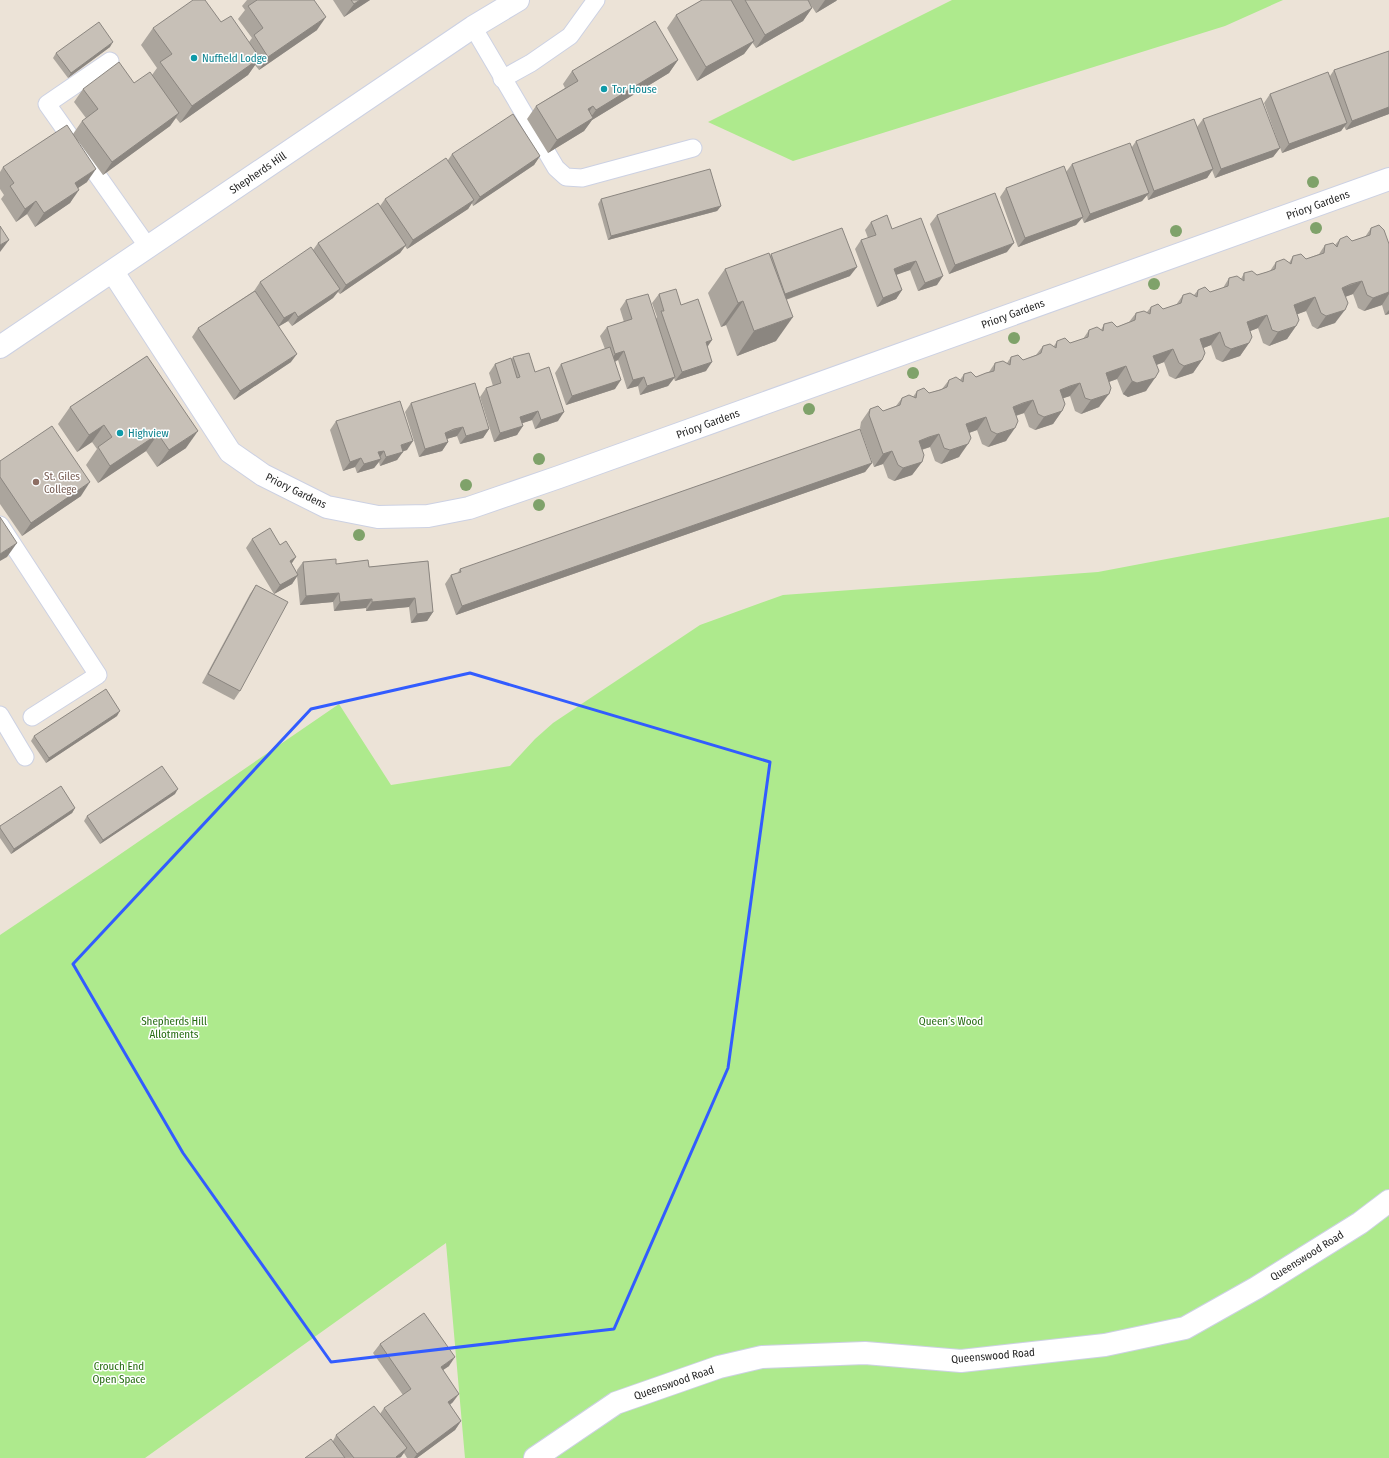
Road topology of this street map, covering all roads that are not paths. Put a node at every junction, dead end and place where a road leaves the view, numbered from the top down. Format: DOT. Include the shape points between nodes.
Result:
graph roads {
  1 [pos="518,0"];
  2 [pos="596,0"];
  3 [pos="473,27"];
  4 [pos="110,61"];
  5 [pos="502,79"];
  6 [pos="693,148"];
  7 [pos="1389,179"];
  8 [pos="148,247"];
  9 [pos="113,272"];
  10 [pos="0,347"];
  11 [pos="0,525"];
  12 [pos="0,715"];
  13 [pos="32,717"];
  14 [pos="25,757"];
  15 [pos="1389,1201"];
  16 [pos="535,1458"];
  1 -- 3 [label="street, Shepherds Hill"];
  2 -- 5 [label="lane" via="570,36"];
  3 -- 5 [label="lane"];
  3 -- 8 [label="street, Shepherds Hill"];
  4 -- 8 [label="lane" via="47,104"];
  5 -- 6 [label="lane" via="556,168 566,177 582,178"];
  7 -- 9 [label="street, Priory Gardens" via="559,477 470,508 428,516 378,518 327,506 263,475 230,452"];
  8 -- 9 [label="street, Shepherds Hill"];
  9 -- 10 [label="street, Shepherds Hill"];
  11 -- 13 [label="lane" via="98,675"];
  12 -- 14 [label="lane"];
  15 -- 16 [label="street, Queenswood Road" via="1360,1223 1256,1288 1185,1328 1105,1345 960,1361 865,1353 762,1357 719,1367 616,1403"];
}
